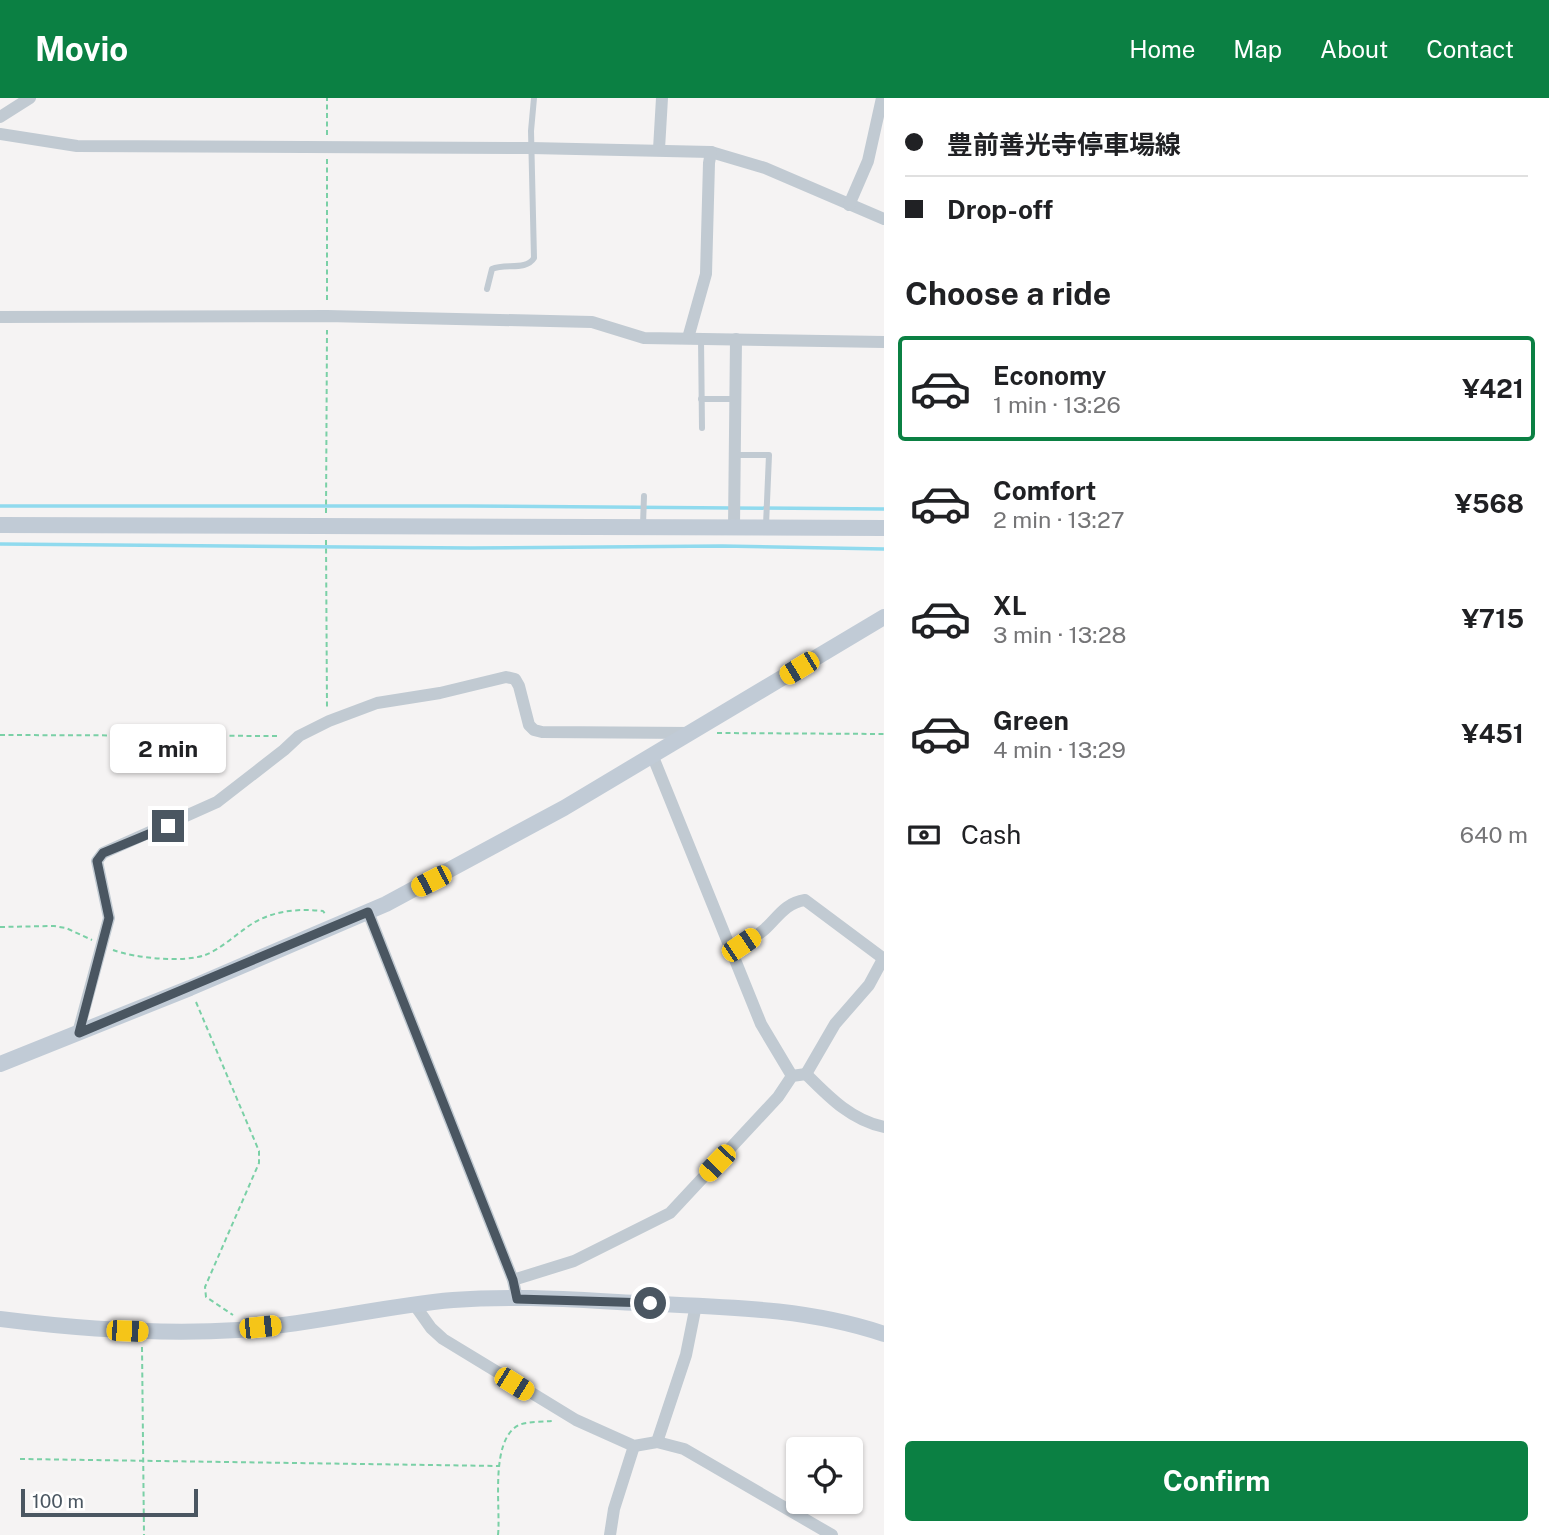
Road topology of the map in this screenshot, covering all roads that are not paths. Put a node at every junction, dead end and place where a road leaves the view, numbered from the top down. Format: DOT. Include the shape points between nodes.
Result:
graph roads {
  1 [pos="30,98"];
  2 [pos="534,98"];
  3 [pos="662,98"];
  4 [pos="882,98"];
  5 [pos="0,117"];
  6 [pos="0,134"];
  7 [pos="531,148"];
  8 [pos="659,149"];
  9 [pos="711,152"];
  10 [pos="849,205"];
  11 [pos="884,219"];
  12 [pos="487,289"];
  13 [pos="0,317"];
  14 [pos="695,339"];
  15 [pos="736,339"];
  16 [pos="884,342"];
  17 [pos="735,399"];
  18 [pos="701,400"];
  19 [pos="702,428"];
  20 [pos="735,455"];
  21 [pos="644,497"];
  22 [pos="734,514"];
  23 [pos="766,519"];
  24 [pos="644,520"];
  25 [pos="0,524"];
  26 [pos="884,528"];
  27 [pos="884,617"];
  28 [pos="692,733"];
  29 [pos="653,757"];
  30 [pos="368,912"];
  31 [pos="731,949"];
  32 [pos="883,959"];
  33 [pos="79,1033"];
  34 [pos="0,1065"];
  35 [pos="806,1074"];
  36 [pos="792,1076"];
  37 [pos="884,1127"];
  38 [pos="513,1280"];
  39 [pos="517,1299"];
  40 [pos="414,1304"];
  41 [pos="696,1305"];
  42 [pos="0,1319"];
  43 [pos="884,1334"];
  44 [pos="657,1442"];
  45 [pos="634,1446"];
  46 [pos="610,1535"];
  47 [pos="832,1535"];
  1 -- 5 [label="street"];
  2 -- 7 [label="lane"];
  3 -- 8 [label="street"];
  4 -- 10 [label="street" via="867,161"];
  6 -- 7 [label="street" via="77,146"];
  7 -- 8 [label="street"];
  7 -- 12 [label="lane" via="534,258 526,265 492,269"];
  8 -- 9 [label="street"];
  9 -- 10 [label="street" via="753,163"];
  9 -- 14 [label="street" via="706,274"];
  10 -- 11 [label="street"];
  13 -- 14 [label="street" via="327,316 592,322 644,338"];
  14 -- 15 [label="street"];
  14 -- 18 [label="lane"];
  15 -- 16 [label="street"];
  15 -- 17 [label="street"];
  17 -- 18 [label="lane"];
  17 -- 20 [label="street"];
  18 -- 19 [label="lane"];
  20 -- 22 [label="street"];
  20 -- 23 [label="lane" via="769,456"];
  21 -- 24 [label="lane"];
  22 -- 23 [label="street"];
  22 -- 24 [label="street"];
  23 -- 26 [label="street"];
  24 -- 25 [label="street"];
  27 -- 28 [label="street"];
  28 -- 29 [label="street"];
  28 -- 33 [label="street" via="534,730 519,686 506,677 377,703 329,721 299,736 217,803 103,853 97,861 109,918"];
  29 -- 30 [label="street" via="477,857"];
  29 -- 31 [label="street"];
  30 -- 33 [label="street"];
  30 -- 38 [label="street"];
  31 -- 32 [label="street" via="764,930 784,908 805,900"];
  31 -- 36 [label="street" via="761,1024"];
  32 -- 35 [label="street" via="869,985 835,1024"];
  33 -- 34 [label="street"];
  35 -- 36 [label="street"];
  35 -- 37 [label="street" via="837,1105"];
  36 -- 38 [label="street" via="670,1213 573,1261"];
  38 -- 39 [label="street"];
  39 -- 40 [label="street"];
  39 -- 41 [label="street"];
  40 -- 42 [label="street" via="241,1329 142,1332"];
  40 -- 45 [label="street" via="443,1339 564,1414"];
  41 -- 43 [label="street" via="813,1316"];
  41 -- 44 [label="street" via="686,1355"];
  44 -- 45 [label="street"];
  44 -- 47 [label="street" via="684,1448"];
  45 -- 46 [label="street"];
}
